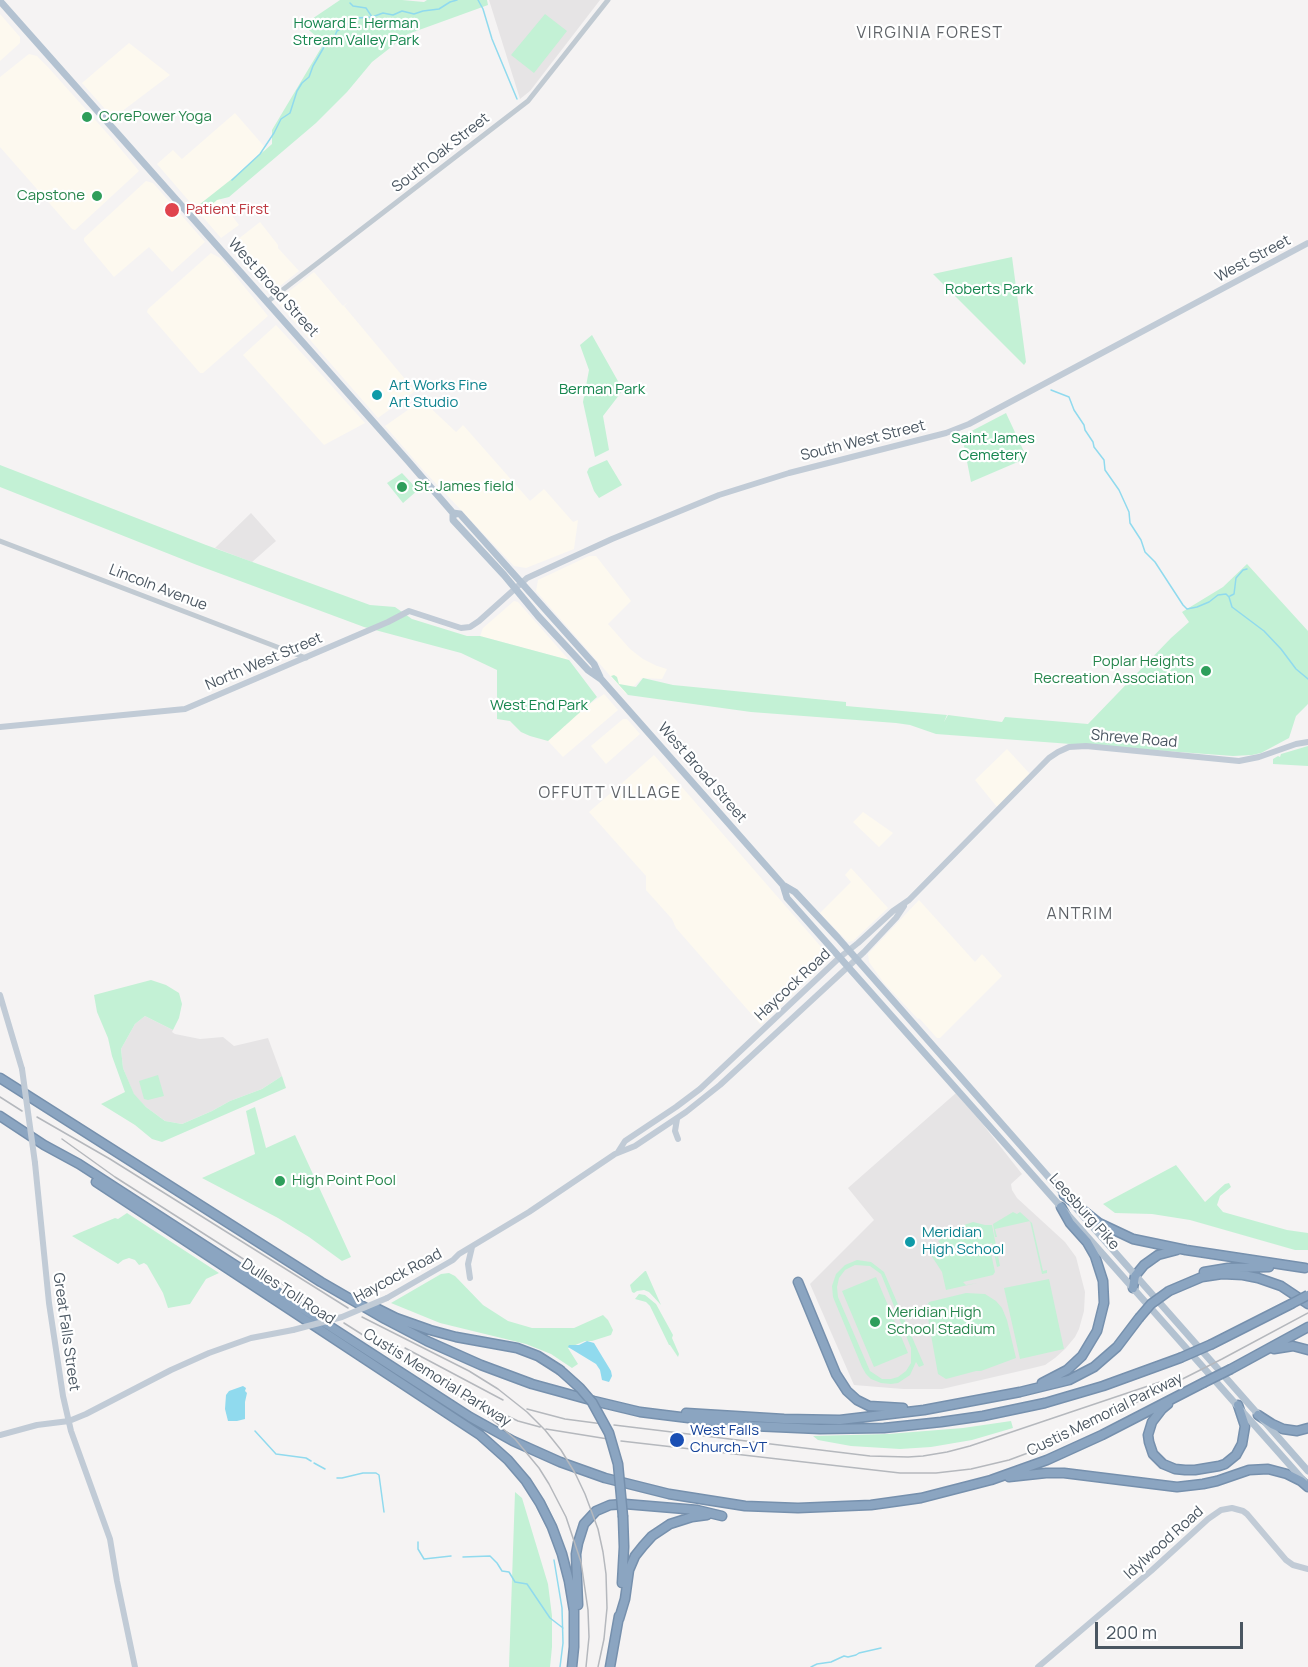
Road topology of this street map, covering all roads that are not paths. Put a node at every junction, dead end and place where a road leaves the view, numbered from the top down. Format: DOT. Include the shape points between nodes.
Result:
graph roads {
  1 [pos="608,0"];
  2 [pos="0,1"];
  3 [pos="1308,243"];
  4 [pos="1208,297"];
  5 [pos="267,302"];
  6 [pos="0,541"];
  7 [pos="518,585"];
  8 [pos="306,658"];
  9 [pos="0,727"];
  10 [pos="1308,742"];
  11 [pos="783,885"];
  12 [pos="909,900"];
  13 [pos="849,950"];
  14 [pos="839,958"];
  15 [pos="856,958"];
  16 [pos="847,966"];
  17 [pos="0,994"];
  18 [pos="0,1078"];
  19 [pos="0,1116"];
  20 [pos="678,1118"];
  21 [pos="678,1138"];
  22 [pos="44,1145"];
  23 [pos="618,1152"];
  24 [pos="1064,1195"];
  25 [pos="1061,1207"];
  26 [pos="472,1247"];
  27 [pos="1186,1250"];
  28 [pos="292,1263"];
  29 [pos="1307,1268"];
  30 [pos="1135,1276"];
  31 [pos="470,1278"];
  32 [pos="798,1282"];
  33 [pos="1133,1288"];
  34 [pos="1173,1289"];
  35 [pos="1308,1295"];
  36 [pos="1308,1304"];
  37 [pos="1308,1327"];
  38 [pos="1308,1350"];
  39 [pos="1265,1352"];
  40 [pos="1006,1394"];
  41 [pos="1179,1395"];
  42 [pos="594,1401"];
  43 [pos="1238,1405"];
  44 [pos="939,1407"];
  45 [pos="1258,1415"];
  46 [pos="69,1421"];
  47 [pos="1308,1428"];
  48 [pos="0,1435"];
  49 [pos="1308,1471"];
  50 [pos="991,1480"];
  51 [pos="1308,1486"];
  52 [pos="1308,1569"];
  53 [pos="619,1619"];
  54 [pos="572,1663"];
  55 [pos="135,1667"];
  56 [pos="610,1667"];
  57 [pos="1038,1667"];
  1 -- 5 [label="street, South Oak Street" via="520,107"];
  2 -- 5 [label="main road, West Broad Street"];
  3 -- 4 [label="main road, West Street"];
  4 -- 7 [label="main road, South West Street" via="956,429 726,492 605,542"];
  5 -- 7 [label="main road, West Broad Street" via="453,513 453,520"];
  6 -- 8 [label="street, Lincoln Avenue"];
  7 -- 8 [label="main road, North West Street" via="470,627 461,628 409,611"];
  7 -- 11 [label="main road, West Broad Street" via="588,670 601,679"];
  8 -- 9 [label="main road, North West Street" via="182,710"];
  10 -- 12 [label="main road, Shreve Road" via="1239,760 1086,746 1064,750 1049,758"];
  11 -- 13 [label="main road, West Broad Street" via="795,892"];
  11 -- 14 [label="main road, West Broad Street" via="787,898"];
  12 -- 13 [label="main road, Shreve Road"];
  12 -- 15 [label="main road, Shreve Road"];
  13 -- 14 [label="main road, Haycock Road"];
  13 -- 15 [label="main road, Leesburg Pike"];
  14 -- 16 [label="main road, Leesburg Pike"];
  14 -- 23 [label="main road, Haycock Road" via="700,1089 625,1141"];
  15 -- 16 [label="main road, Shreve Road"];
  15 -- 24 [label="main road, Leesburg Pike"];
  16 -- 20 [label="main road, Haycock Road" via="720,1085"];
  16 -- 25 [label="main road, Leesburg Pike"];
  17 -- 46 [label="main road, Great Falls Street, bridge" via="22,1069 51,1320"];
  18 -- 28 [label="highway, Custis Memorial Parkway"];
  19 -- 22 [label="highway, Custis Memorial Parkway"];
  20 -- 21 [label="main road"];
  20 -- 23 [label="main road, Haycock Road" via="635,1146"];
  22 -- 50 [label="highway, Custis Memorial Parkway" via="452,1407 513,1441 572,1466 688,1498 798,1508 897,1502"];
  22 -- 54 [label="highway, Dulles Toll Road" via="480,1435 502,1454 535,1496 559,1545 571,1590"];
  23 -- 26 [label="main road, Haycock Road"];
  24 -- 27 [label="highway" via="1099,1223 1122,1235"];
  24 -- 30 [label="main road, Leesburg Pike"];
  25 -- 33 [label="main road, Leesburg Pike"];
  25 -- 40 [label="highway" via="1099,1266 1104,1292 1101,1319 1089,1347 1071,1367 1041,1383"];
  26 -- 31 [label="main road"];
  26 -- 46 [label="main road, Haycock Road, bridge" via="387,1298 342,1317 251,1338 209,1353"];
  27 -- 29 [label="highway"];
  27 -- 30 [label="highway" via="1158,1255"];
  28 -- 42 [label="highway, Custis Memorial Parkway" via="441,1348 514,1377"];
  28 -- 53 [label="highway, Dulles Toll Road, bridge" via="405,1321 447,1334 512,1346 538,1356 580,1388 609,1433 618,1464 624,1547"];
  29 -- 34 [label="highway" via="1215,1269"];
  30 -- 33 [label="highway"];
  30 -- 45 [label="main road, Leesburg Pike"];
  32 -- 44 [label="highway" via="836,1374 851,1395 873,1407"];
  33 -- 43 [label="main road, Leesburg Pike"];
  34 -- 36 [label="highway" via="1207,1276 1243,1275 1281,1286"];
  34 -- 40 [label="highway, bridge" via="1151,1304 1112,1353 1088,1372"];
  35 -- 42 [label="highway, Custis Memorial Parkway, bridge" via="1180,1359 1045,1403 951,1421 884,1428 753,1426 640,1412"];
  37 -- 39 [label="highway, Custis Memorial Parkway"];
  38 -- 39 [label="highway" via="1289,1346"];
  39 -- 41 [label="highway, Custis Memorial Parkway, bridge"];
  40 -- 44 [label="highway"];
  41 -- 43 [label="highway" via="1156,1416 1148,1435 1157,1459 1175,1469 1219,1466 1236,1455 1245,1426"];
  41 -- 50 [label="highway, Custis Memorial Parkway" via="1069,1450"];
  42 -- 44 [label="highway" via="672,1412 811,1420 867,1418"];
  43 -- 51 [label="main road, Leesburg Pike"];
  45 -- 47 [label="highway" via="1283,1429"];
  45 -- 49 [label="main road, Leesburg Pike"];
  46 -- 48 [label="main road, Haycock Road"];
  46 -- 55 [label="main road, Great Falls Street" via="110,1539"];
  50 -- 51 [label="highway" via="1064,1473 1177,1487 1268,1469"];
  52 -- 57 [label="main road, Idylwood Road" via="1286,1560 1243,1511 1221,1510"];
  53 -- 54 [label="highway" via="631,1564 648,1540 677,1521 698,1515 722,1516 698,1510 620,1504 605,1507 589,1517 577,1548 578,1625"];
  53 -- 56 [label="highway, Dulles Toll Road"];
}
